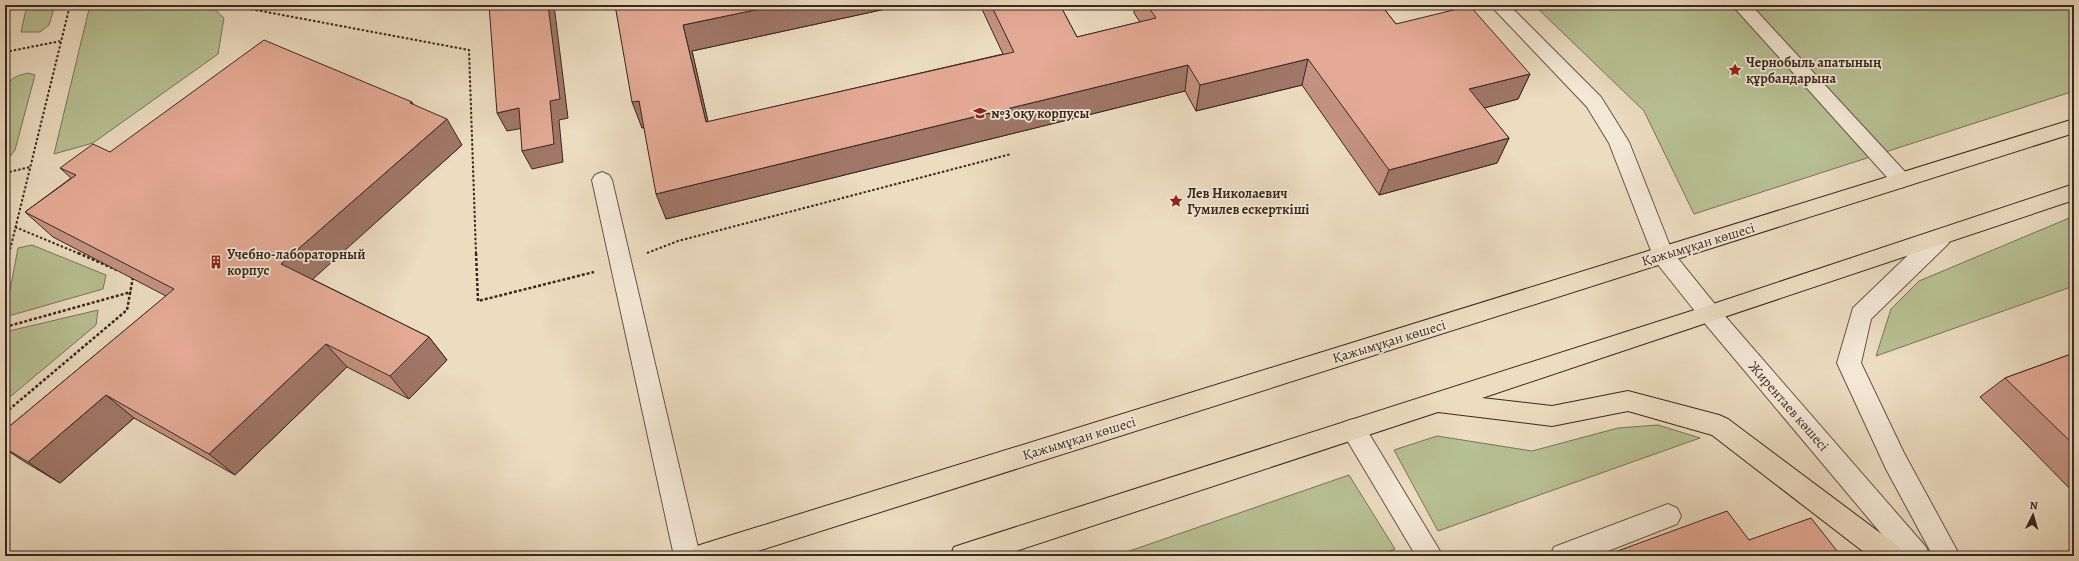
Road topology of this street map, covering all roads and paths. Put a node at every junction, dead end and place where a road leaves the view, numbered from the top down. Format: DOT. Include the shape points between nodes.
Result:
graph roads {
  1 [pos="11,5"];
  2 [pos="70,5"];
  3 [pos="1499,5"];
  4 [pos="1741,5"];
  5 [pos="5,25"];
  6 [pos="61,41"];
  7 [pos="5,52"];
  8 [pos="2074,126"];
  9 [pos="30,167"];
  10 [pos="5,173"];
  11 [pos="602,180"];
  12 [pos="1901,180"];
  13 [pos="2074,192"];
  14 [pos="15,227"];
  15 [pos="1940,238"];
  16 [pos="1663,255"];
  17 [pos="5,269"];
  18 [pos="119,271"];
  19 [pos="126,274"];
  20 [pos="131,292"];
  21 [pos="1710,314"];
  22 [pos="5,327"];
  23 [pos="1436,403"];
  24 [pos="5,413"];
  25 [pos="1353,430"];
  26 [pos="1668,516"];
  27 [pos="687,556"];
  28 [pos="703,556"];
  29 [pos="963,556"];
  30 [pos="1430,556"];
  31 [pos="1563,556"];
  32 [pos="1890,556"];
  33 [pos="1917,556"];
  34 [pos="1947,556"];
  1 -- 5 [label="path"];
  2 -- 6 [label="path"];
  3 -- 16 [label="street, Жирентаев көшесі" via="1594,102 1619,142"];
  4 -- 12 [label="street"];
  6 -- 7 [label="path"];
  6 -- 9 [label="path"];
  8 -- 12 [label="main road, Қажымұқан көшесі"];
  9 -- 10 [label="path"];
  9 -- 14 [label="path"];
  11 -- 27 [label="street"];
  12 -- 16 [label="main road, Қажымұқан көшесі"];
  13 -- 15 [label="main road"];
  14 -- 17 [label="path"];
  14 -- 18 [label="path"];
  15 -- 21 [label="main road"];
  15 -- 34 [label="street" via="1861,315 1849,363 1895,461"];
  16 -- 21 [label="street, Жирентаев көшесі"];
  16 -- 28 [label="main road, Қажымұқан көшесі"];
  19 -- 20 [label="path" via="133,277"];
  20 -- 22 [label="path"];
  20 -- 24 [label="path" via="127,310"];
  21 -- 23 [label="main road"];
  21 -- 33 [label="street, Жирентаев көшесі"];
  23 -- 25 [label="main road"];
  23 -- 32 [label="main road" via="1552,416 1628,401 1719,426"];
  25 -- 29 [label="main road"];
  25 -- 30 [label="street"];
  26 -- 31 [label="street"];
}
